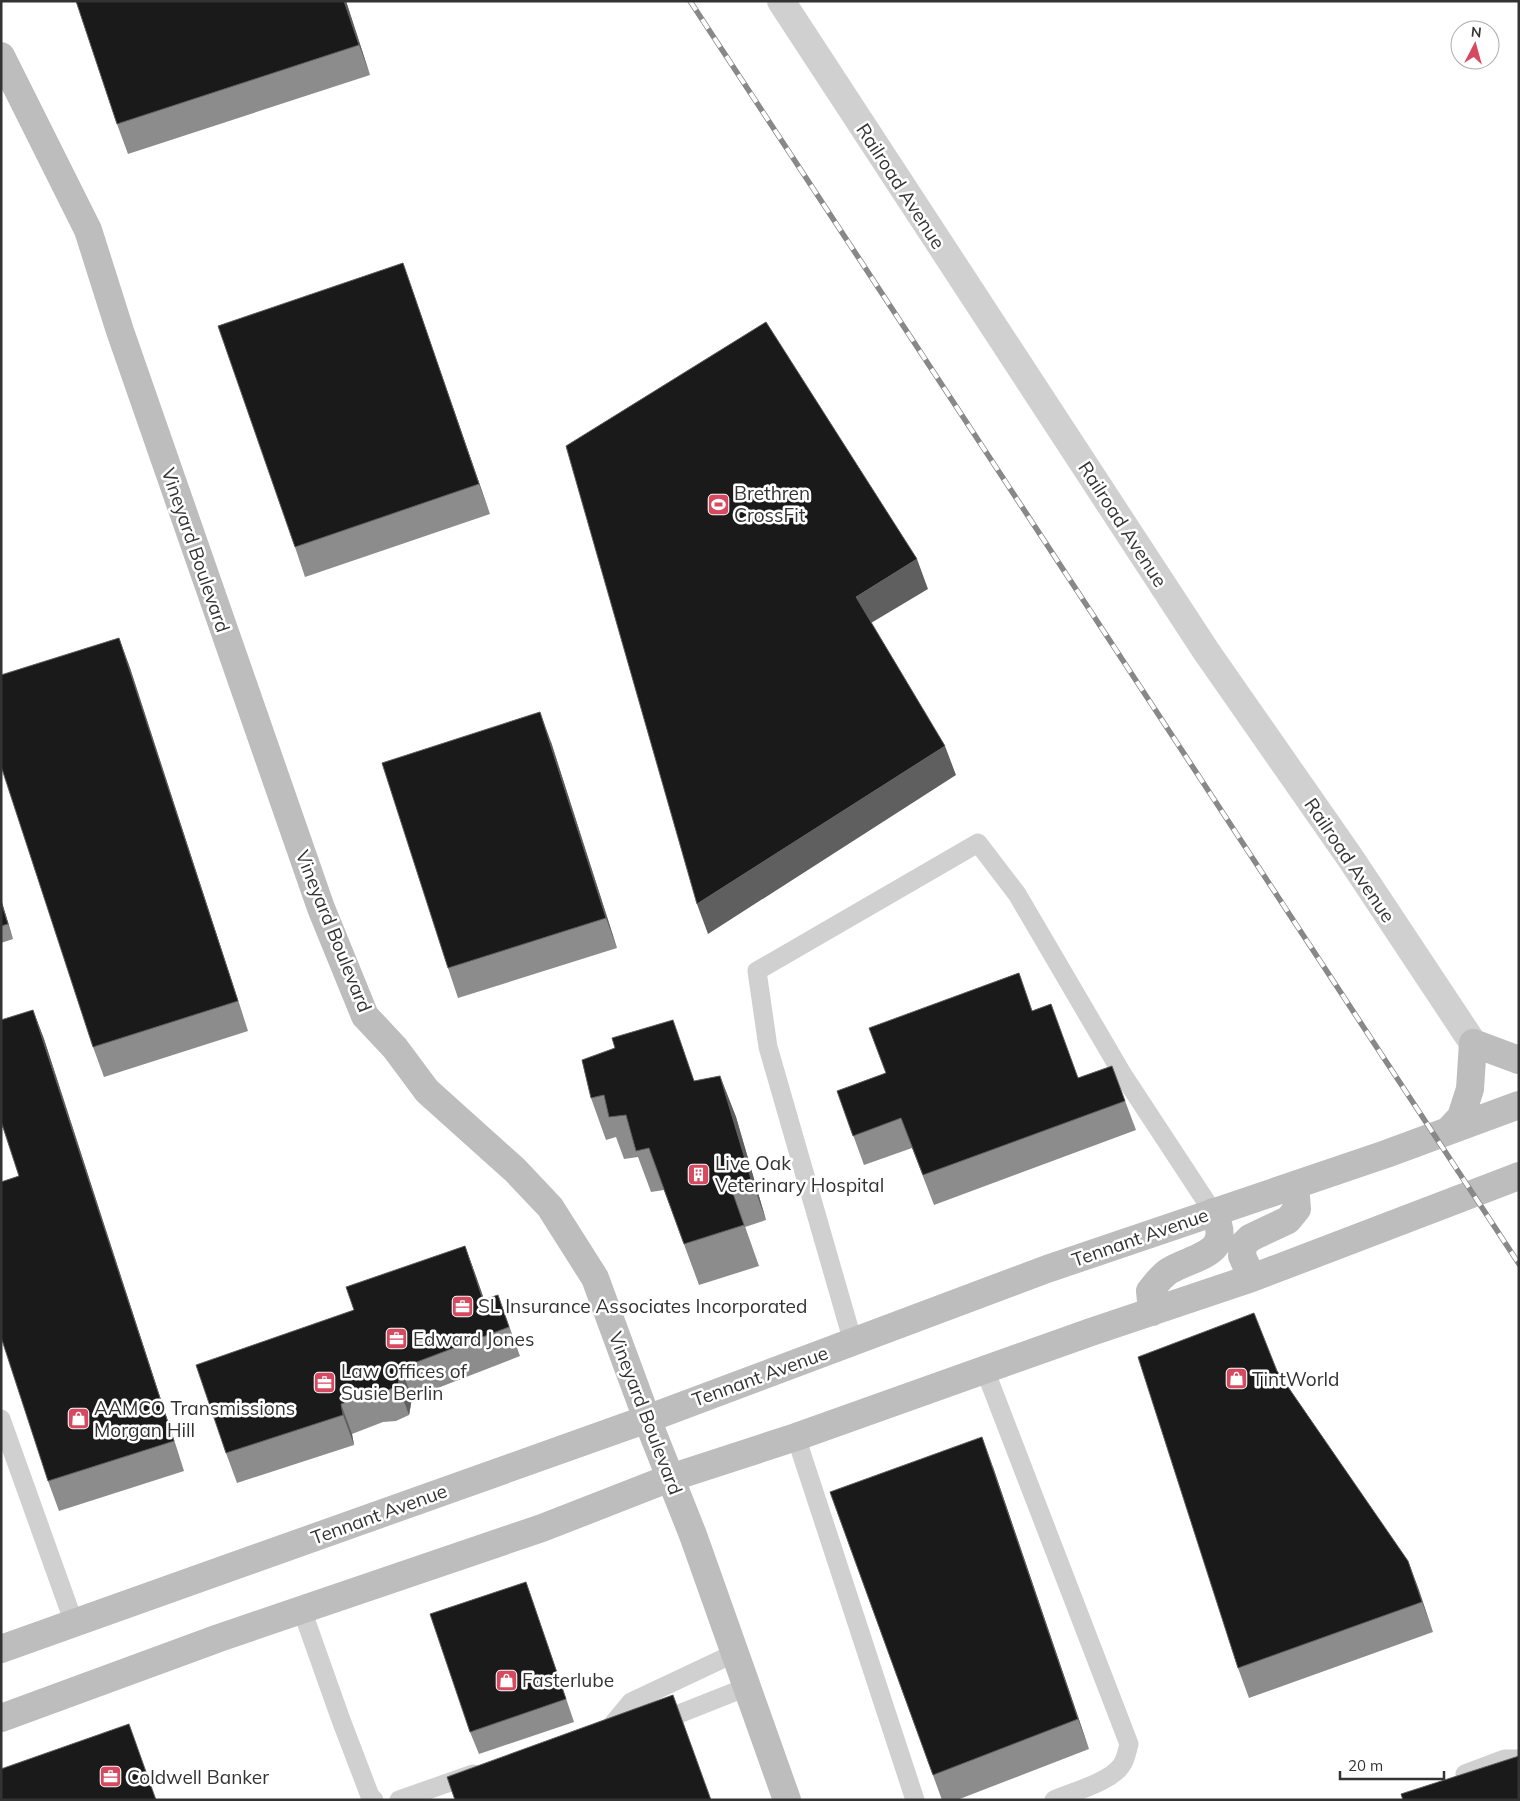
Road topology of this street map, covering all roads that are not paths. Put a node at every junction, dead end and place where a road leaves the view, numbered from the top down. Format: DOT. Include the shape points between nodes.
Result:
graph roads {
  1 [pos="781,1"];
  2 [pos="1,56"];
  3 [pos="1473,1043"];
  4 [pos="1519,1060"];
  5 [pos="1519,1105"];
  6 [pos="1448,1131"];
  7 [pos="1519,1176"];
  8 [pos="1295,1185"];
  9 [pos="1213,1212"];
  10 [pos="1252,1278"];
  11 [pos="1152,1312"];
  12 [pos="853,1342"];
  13 [pos="985,1370"];
  14 [pos="1,1419"];
  15 [pos="647,1419"];
  16 [pos="796,1437"];
  17 [pos="670,1478"];
  18 [pos="302,1610"];
  19 [pos="74,1623"];
  20 [pos="1,1648"];
  21 [pos="735,1654"];
  22 [pos="747,1687"];
  23 [pos="1,1718"];
  24 [pos="612,1725"];
  25 [pos="594,1732"];
  26 [pos="1519,1759"];
  27 [pos="494,1767"];
  28 [pos="1452,1779"];
  29 [pos="374,1800"];
  30 [pos="398,1800"];
  31 [pos="787,1800"];
  32 [pos="916,1800"];
  33 [pos="1054,1800"];
  1 -- 3 [label="street, Railroad Avenue" via="1206,651 1351,859"];
  2 -- 15 [label="main road, Vineyard Boulevard" via="88,230 321,908 365,1016 395,1048 427,1091 515,1170 550,1207 595,1278"];
  3 -- 4 [label="main road"];
  3 -- 6 [label="main road" via="1470,1089 1461,1117"];
  5 -- 6 [label="main road, Tennant Avenue"];
  6 -- 8 [label="main road, Tennant Avenue"];
  7 -- 10 [label="main road"];
  8 -- 9 [label="main road, Tennant Avenue"];
  8 -- 10 [label="main road" via="1297,1209 1288,1220 1250,1238 1243,1245 1242,1256"];
  9 -- 11 [label="main road" via="1218,1222 1219,1237 1214,1249 1161,1278 1150,1291"];
  9 -- 12 [label="main road, Tennant Avenue"];
  9 -- 12 [label="lane" via="1123,1075 1017,894 978,843 758,972 768,1047"];
  10 -- 11 [label="main road"];
  11 -- 13 [label="main road"];
  12 -- 15 [label="main road, Tennant Avenue"];
  13 -- 16 [label="main road"];
  13 -- 33 [label="lane" via="1129,1744 1120,1768 1105,1779"];
  14 -- 19 [label="lane"];
  15 -- 17 [label="main road, Vineyard Boulevard"];
  15 -- 19 [label="main road, Tennant Avenue"];
  16 -- 17 [label="main road"];
  16 -- 32 [label="lane"];
  17 -- 18 [label="main road" via="542,1528"];
  17 -- 21 [label="main road, Vineyard Boulevard"];
  18 -- 23 [label="main road"];
  18 -- 29 [label="lane" via="341,1720"];
  19 -- 20 [label="main road, Tennant Avenue"];
  21 -- 22 [label="main road, Vineyard Boulevard"];
  21 -- 24 [label="lane" via="631,1702"];
  22 -- 24 [label="lane" via="644,1728"];
  22 -- 31 [label="main road, Vineyard Boulevard"];
  24 -- 25 [label="lane"];
  26 -- 28 [label="lane" via="1505,1759"];
  27 -- 30 [label="lane"];
}
